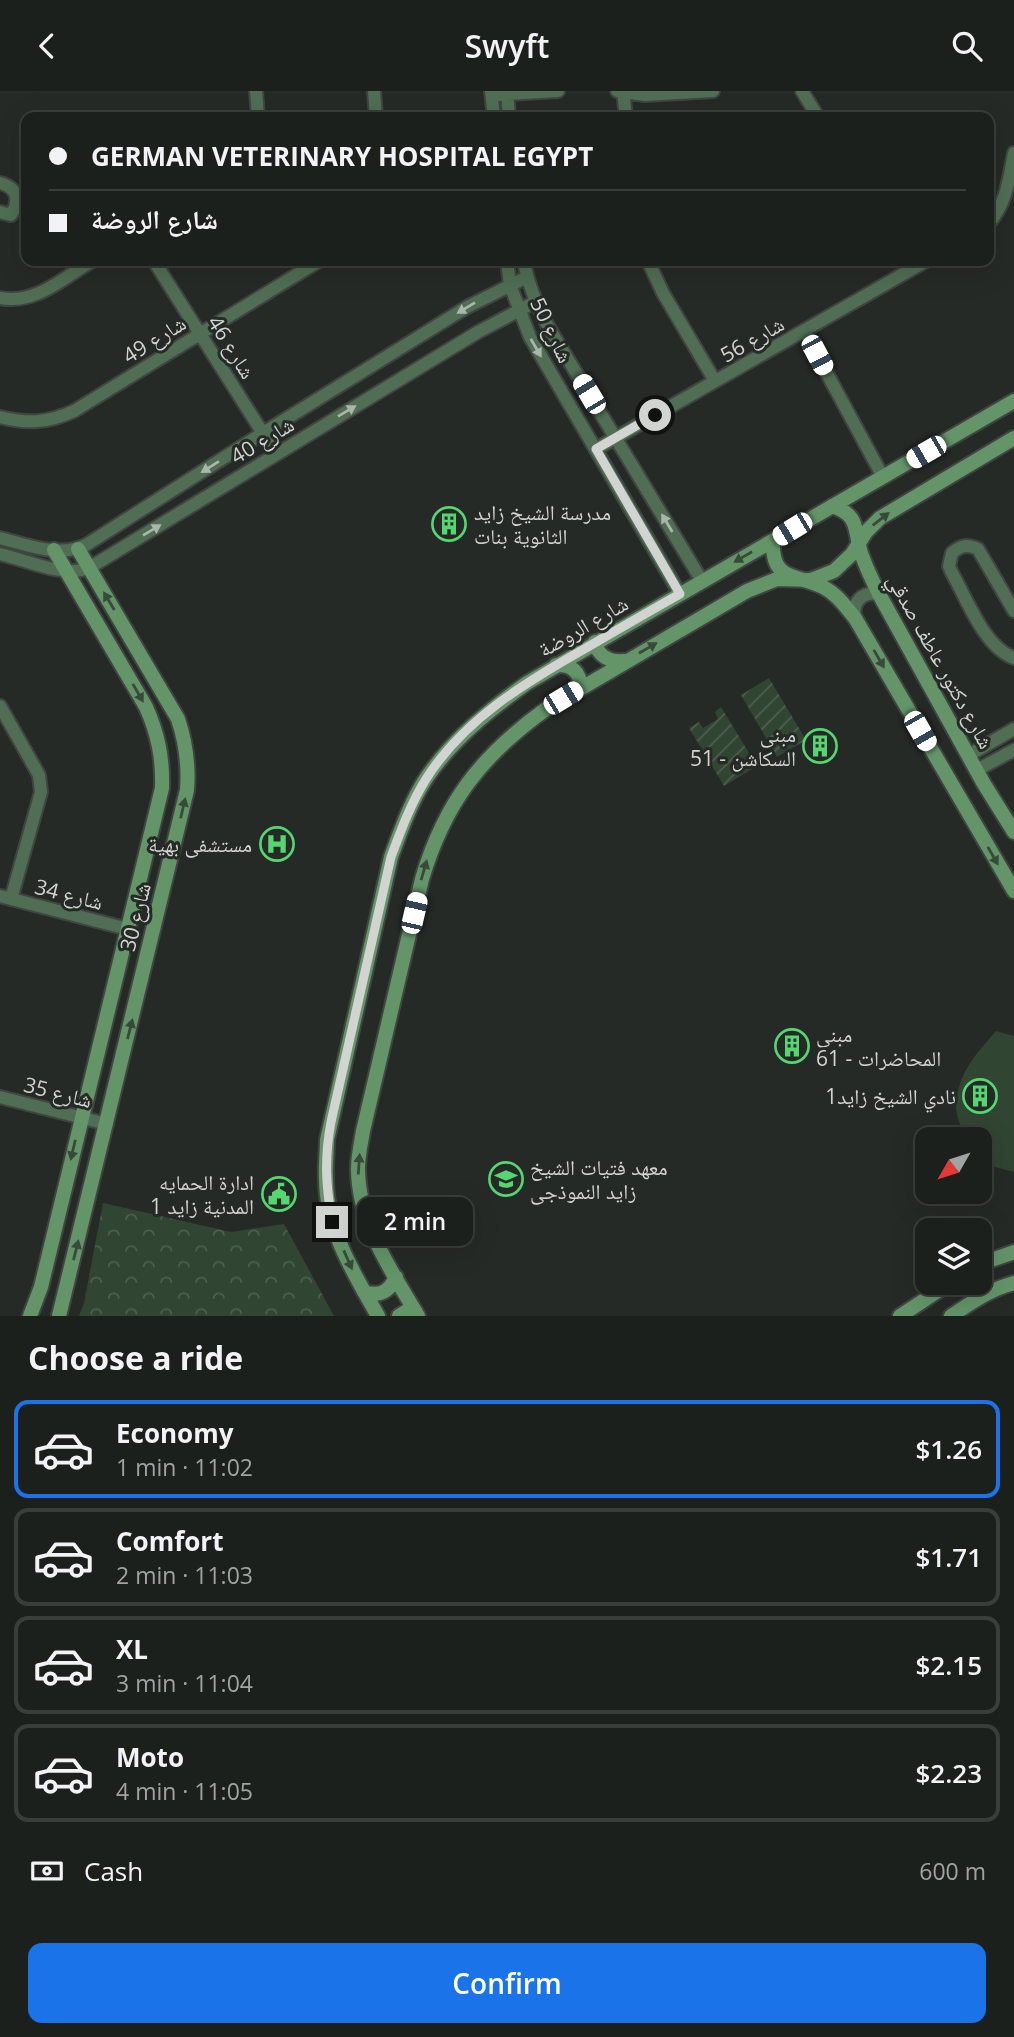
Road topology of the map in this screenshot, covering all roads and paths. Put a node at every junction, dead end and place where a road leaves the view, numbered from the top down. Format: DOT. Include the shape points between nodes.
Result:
graph roads {
  1 [pos="256,91"];
  2 [pos="374,91"];
  3 [pos="558,91"];
  4 [pos="621,91"];
  5 [pos="713,91"];
  6 [pos="802,91"];
  7 [pos="507,92"];
  8 [pos="491,93"];
  9 [pos="258,112"];
  10 [pos="376,112"];
  11 [pos="493,112"];
  12 [pos="509,112"];
  13 [pos="625,112"];
  14 [pos="815,112"];
  15 [pos="1014,153"];
  16 [pos="0,183"];
  17 [pos="0,212"];
  18 [pos="994,217"];
  19 [pos="84,266"];
  20 [pos="158,266"];
  21 [pos="311,266"];
  22 [pos="507,266"];
  23 [pos="525,266"];
  24 [pos="650,266"];
  25 [pos="906,266"];
  26 [pos="527,277"];
  27 [pos="509,285"];
  28 [pos="0,298"];
  29 [pos="536,302"];
  30 [pos="519,310"];
  31 [pos="804,331"];
  32 [pos="200,333"];
  33 [pos="715,381"];
  34 [pos="1014,401"];
  35 [pos="0,418"];
  36 [pos="263,433"];
  37 [pos="616,438"];
  38 [pos="1014,438"];
  39 [pos="596,449"];
  40 [pos="276,454"];
  41 [pos="883,477"];
  42 [pos="832,506"];
  43 [pos="0,538"];
  44 [pos="773,541"];
  45 [pos="858,543"];
  46 [pos="78,549"];
  47 [pos="54,550"];
  48 [pos="0,554"];
  49 [pos="89,568"];
  50 [pos="66,572"];
  51 [pos="799,580"];
  52 [pos="702,581"];
  53 [pos="680,594"];
  54 [pos="879,594"];
  55 [pos="1014,611"];
  56 [pos="855,618"];
  57 [pos="595,642"];
  58 [pos="1014,658"];
  59 [pos="624,661"];
  60 [pos="556,665"];
  61 [pos="581,688"];
  62 [pos="0,706"];
  63 [pos="1014,729"];
  64 [pos="1014,750"];
  65 [pos="969,755"];
  66 [pos="977,770"];
  67 [pos="1014,832"];
  68 [pos="1014,891"];
  69 [pos="5,898"];
  70 [pos="135,901"];
  71 [pos="160,906"];
  72 [pos="128,929"];
  73 [pos="0,1097"];
  74 [pos="81,1117"];
  75 [pos="107,1124"];
  76 [pos="1014,1252"];
  77 [pos="992,1260"];
  78 [pos="396,1277"];
  79 [pos="1014,1283"];
  80 [pos="364,1292"];
  81 [pos="932,1295"];
  82 [pos="416,1313"];
  83 [pos="30,1316"];
  84 [pos="59,1316"];
  85 [pos="378,1316"];
  86 [pos="399,1316"];
  87 [pos="900,1316"];
  88 [pos="951,1316"];
  1 -- 9 [label="street"];
  2 -- 10 [label="street"];
  3 -- 7 [label="street"];
  4 -- 5 [label="street" via="646,95"];
  4 -- 13 [label="street"];
  6 -- 14 [label="street"];
  7 -- 8 [label="street"];
  7 -- 12 [label="street"];
  8 -- 11 [label="street"];
  15 -- 18 [label="street" via="1004,199"];
  16 -- 17 [label="street" via="16,194 17,205 11,215"];
  19 -- 28 [label="street" via="37,295"];
  20 -- 32 [label="street, شارع 46"];
  21 -- 32 [label="street, شارع 49"];
  22 -- 27 [label="street, شارع 50"];
  23 -- 26 [label="street, شارع 50"];
  24 -- 33 [label="street"];
  25 -- 31 [label="street, شارع 56"];
  26 -- 27 [label="street, شارع 40"];
  26 -- 29 [label="street, شارع 50"];
  27 -- 30 [label="street, شارع 50"];
  27 -- 36 [label="street, شارع 40, one-way"];
  29 -- 30 [label="street, شارع 40"];
  29 -- 37 [label="street, شارع 50"];
  30 -- 39 [label="street, شارع 50, one-way"];
  40 -- 30 [label="street, شارع 40, one-way"];
  31 -- 33 [label="street, شارع 56"];
  31 -- 41 [label="street"];
  32 -- 35 [label="street, شارع 49" via="59,418 27,423"];
  32 -- 36 [label="street, شارع 46"];
  33 -- 37 [label="street, شارع 56"];
  34 -- 41 [label="street, شارع الروضة"];
  36 -- 40 [label="street, شارع 46"];
  36 -- 46 [label="street, شارع 40, one-way"];
  37 -- 39 [label="street, شارع 56"];
  52 -- 37 [label="street, شارع 50, one-way"];
  45 -- 38 [label="street, one-way" via="880,518"];
  39 -- 53 [label="street, شارع 50"];
  49 -- 40 [label="street, شارع 40, one-way"];
  41 -- 42 [label="street, شارع الروضة"];
  42 -- 44 [label="street, شارع الروضة"];
  42 -- 45 [label="street" via="855,523"];
  43 -- 47 [label="street, شارع 40"];
  44 -- 51 [label="street" via="775,561 789,577"];
  44 -- 52 [label="street, شارع الروضة, one-way"];
  45 -- 51 [label="street" via="834,571"];
  45 -- 54 [label="street, شارع دكتور عاطف صدقي"];
  46 -- 47 [label="street, شارع 40"];
  46 -- 49 [label="street, شارع 30"];
  47 -- 50 [label="street, شارع 30"];
  48 -- 50 [label="street, شارع 40"];
  49 -- 50 [label="street, شارع 40"];
  71 -- 49 [label="street, شارع 30, one-way" via="187,790 186,742 172,708"];
  50 -- 70 [label="street, شارع 30, one-way" via="146,707 160,746 162,787"];
  51 -- 56 [label="street" via="834,594"];
  59 -- 51 [label="street, one-way" via="747,591 777,579"];
  52 -- 53 [label="street, شارع الروضة"];
  53 -- 57 [label="street, شارع الروضة"];
  54 -- 56 [label="street" via="859,598"];
  54 -- 65 [label="street, شارع دكتور عاطف صدقي"];
  55 -- 58 [label="street" via="978,549 964,546 953,553 949,566 984,631 999,650"];
  56 -- 68 [label="street, one-way"];
  57 -- 59 [label="street" via="605,657"];
  57 -- 60 [label="street, شارع الروضة"];
  59 -- 61 [label="street"];
  60 -- 61 [label="street" via="571,667"];
  60 -- 80 [label="street, شارع الروضة, one-way" via="490,709 457,740 427,778 391,857 327,1140 332,1222"];
  78 -- 61 [label="street, one-way" via="364,1215 358,1166 431,847 447,814 490,755 526,723"];
  62 -- 69 [label="street" via="41,784"];
  63 -- 65 [label="street"];
  64 -- 66 [label="street"];
  65 -- 66 [label="street, شارع دكتور عاطف صدقي"];
  66 -- 67 [label="street, شارع دكتور عاطف صدقي"];
  69 -- 72 [label="street, شارع 34"];
  70 -- 71 [label="street"];
  70 -- 72 [label="street, شارع 30"];
  75 -- 71 [label="street, شارع 30, one-way"];
  72 -- 74 [label="street, شارع 30"];
  73 -- 74 [label="street, شارع 35"];
  74 -- 75 [label="street, شارع 35"];
  74 -- 83 [label="street, شارع 30, one-way"];
  84 -- 75 [label="street, شارع 30, one-way"];
  76 -- 77 [label="street"];
  78 -- 80 [label="street" via="387,1291"];
  78 -- 82 [label="street"];
  79 -- 88 [label="street" via="1000,1286"];
  80 -- 85 [label="street, شارع الروضة"];
  81 -- 87 [label="street"];
  82 -- 86 [label="street" via="407,1311"];
}
